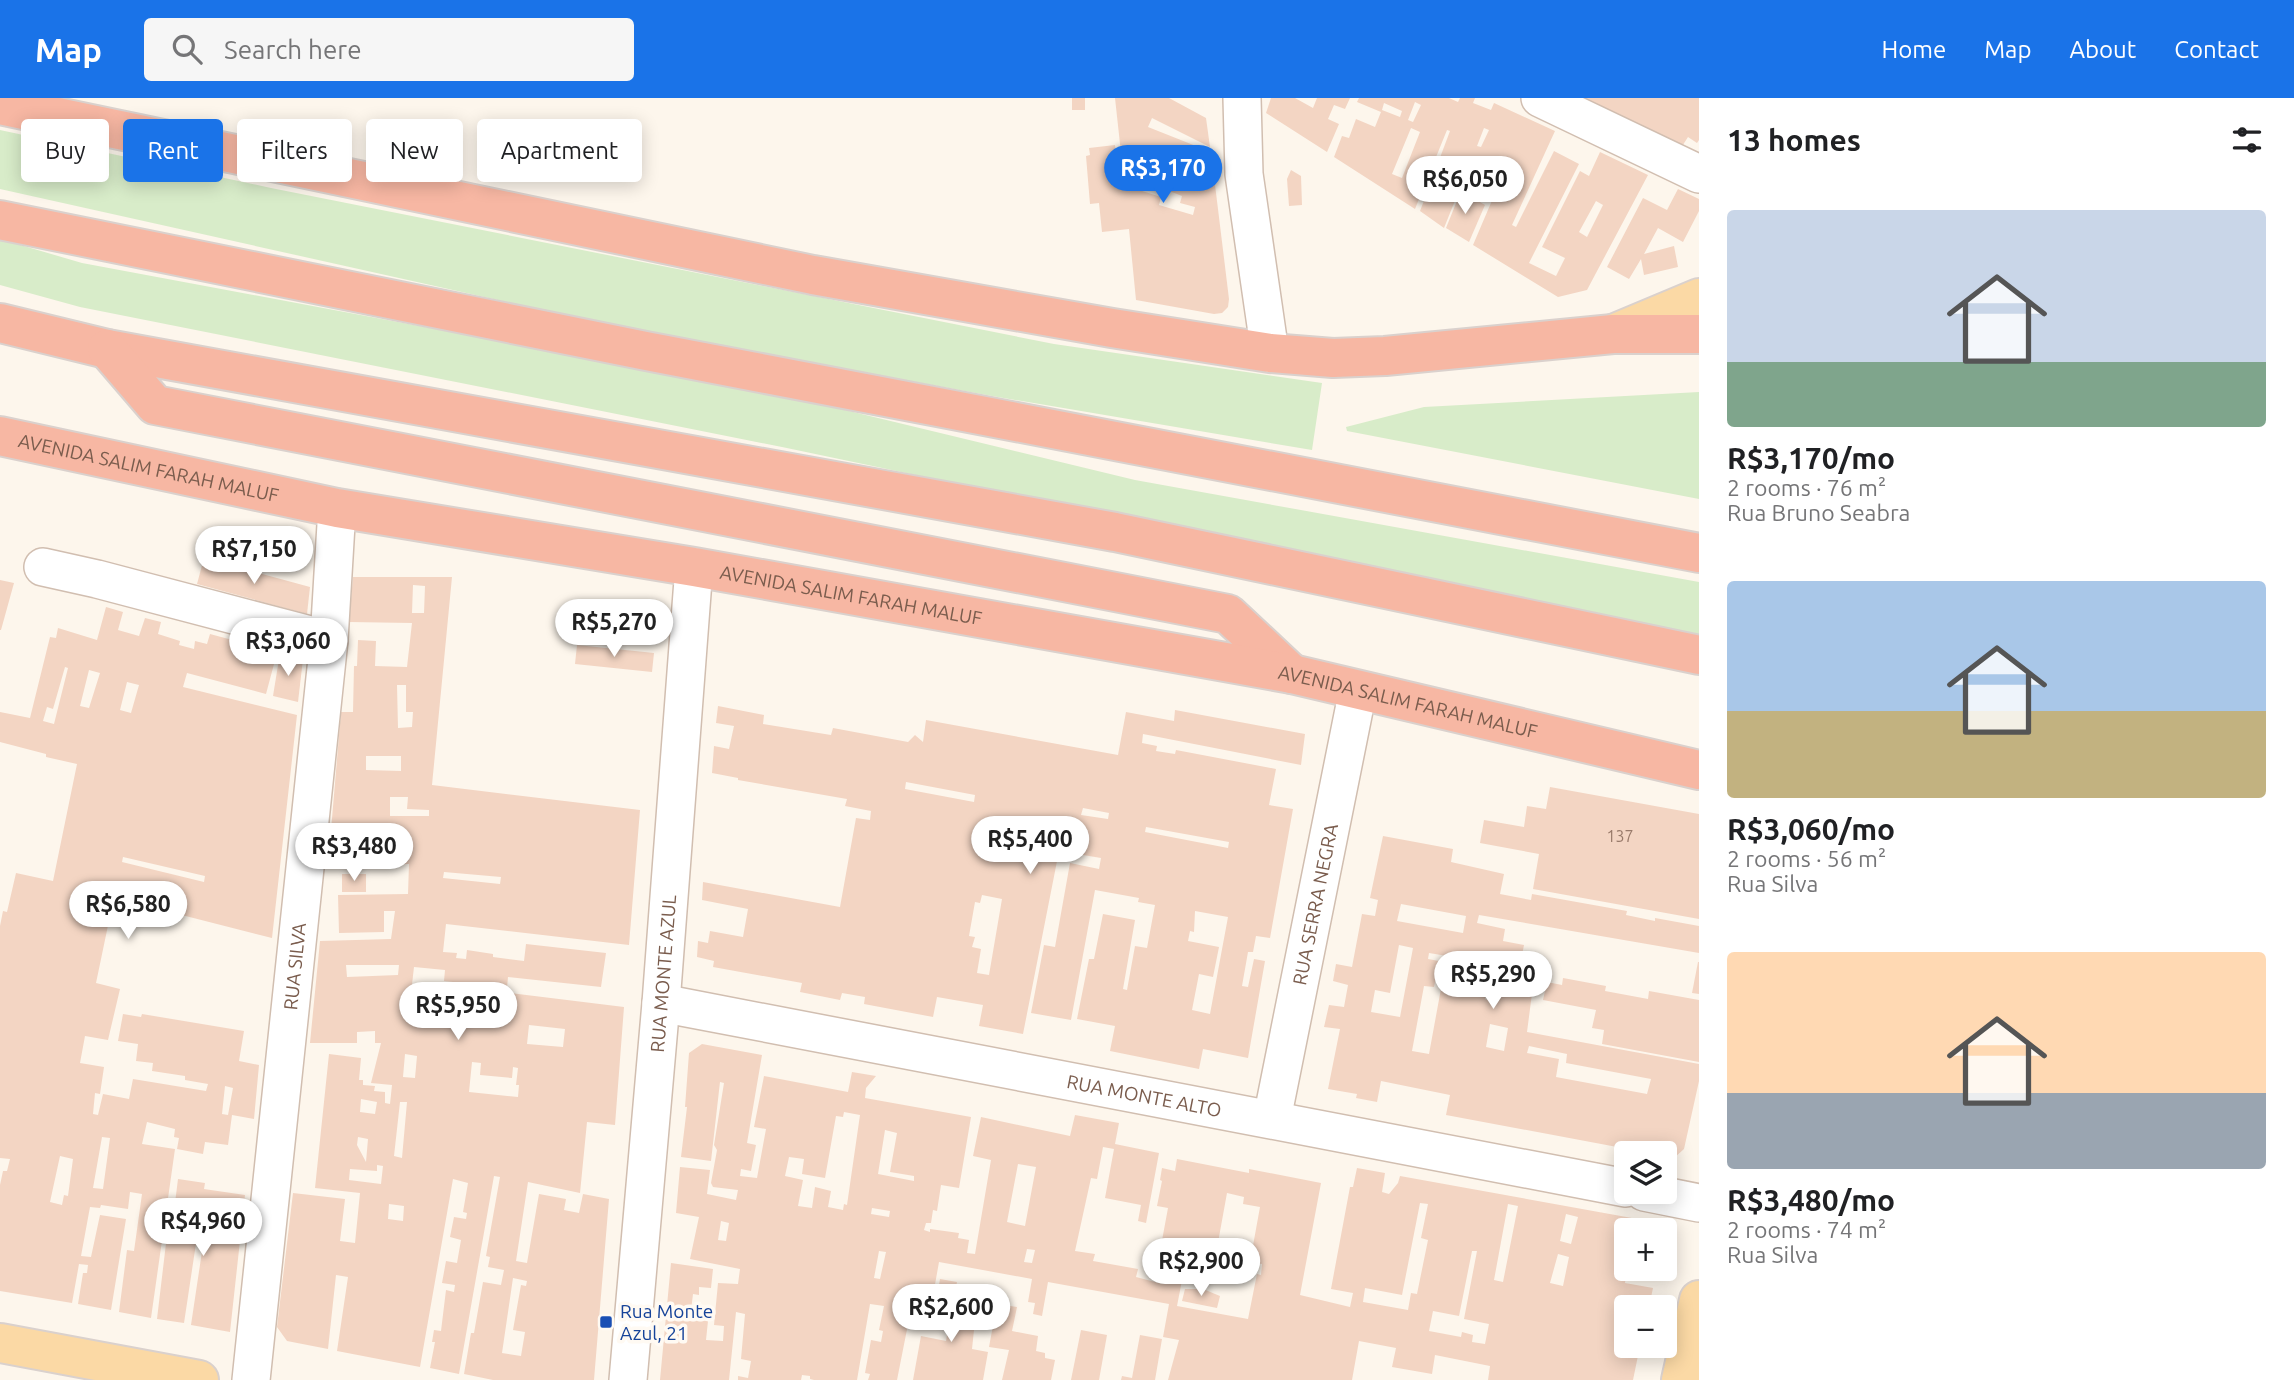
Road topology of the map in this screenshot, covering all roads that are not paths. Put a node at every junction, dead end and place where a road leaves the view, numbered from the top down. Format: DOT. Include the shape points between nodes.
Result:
graph roads {
  1 [pos="1242,98"];
  2 [pos="1541,98"];
  3 [pos="0,105"];
  4 [pos="1699,174"];
  5 [pos="0,220"];
  6 [pos="1699,298"];
  7 [pos="0,323"];
  8 [pos="1613,334"];
  9 [pos="1699,334"];
  10 [pos="107,349"];
  11 [pos="1270,353"];
  12 [pos="0,436"];
  13 [pos="337,508"];
  14 [pos="1699,553"];
  15 [pos="43,567"];
  16 [pos="694,567"];
  17 [pos="329,640"];
  18 [pos="1699,655"];
  19 [pos="1292,674"];
  20 [pos="1358,690"];
  21 [pos="1699,771"];
  22 [pos="661,1003"];
  23 [pos="1272,1119"];
  24 [pos="1614,1186"];
  25 [pos="1677,1199"];
  26 [pos="1699,1203"];
  27 [pos="1699,1300"];
  28 [pos="0,1343"];
  29 [pos="198,1380"];
  30 [pos="250,1380"];
  31 [pos="628,1380"];
  32 [pos="1681,1380"];
  1 -- 11 [label="street" via="1244,174"];
  2 -- 4 [label="street"];
  3 -- 11 [label="highway" via="813,275"];
  5 -- 14 [label="highway" via="646,351"];
  6 -- 8 [label="main road"];
  7 -- 10 [label="highway"];
  8 -- 9 [label="highway"];
  8 -- 11 [label="highway" via="1385,356"];
  10 -- 18 [label="highway" via="1115,532"];
  10 -- 19 [label="highway" via="155,405 1228,614"];
  12 -- 13 [label="highway, AVENIDA SALIM FARAH MALUF"];
  13 -- 16 [label="highway, AVENIDA SALIM FARAH MALUF"];
  13 -- 17 [label="street, RUA SILVA"];
  15 -- 17 [label="street"];
  16 -- 19 [label="highway, AVENIDA SALIM FARAH MALUF"];
  16 -- 22 [label="street, RUA MONTE AZUL"];
  17 -- 30 [label="street, RUA SILVA"];
  19 -- 20 [label="highway, AVENIDA SALIM FARAH MALUF"];
  20 -- 21 [label="highway, AVENIDA SALIM FARAH MALUF"];
  20 -- 23 [label="street, RUA SERRA NEGRA"];
  22 -- 23 [label="street, RUA MONTE ALTO"];
  22 -- 31 [label="street, RUA MONTE AZUL"];
  23 -- 24 [label="street, RUA MONTE ALTO"];
  25 -- 26 [label="street"];
  27 -- 32 [label="main road"];
  28 -- 29 [label="main road"];
}
